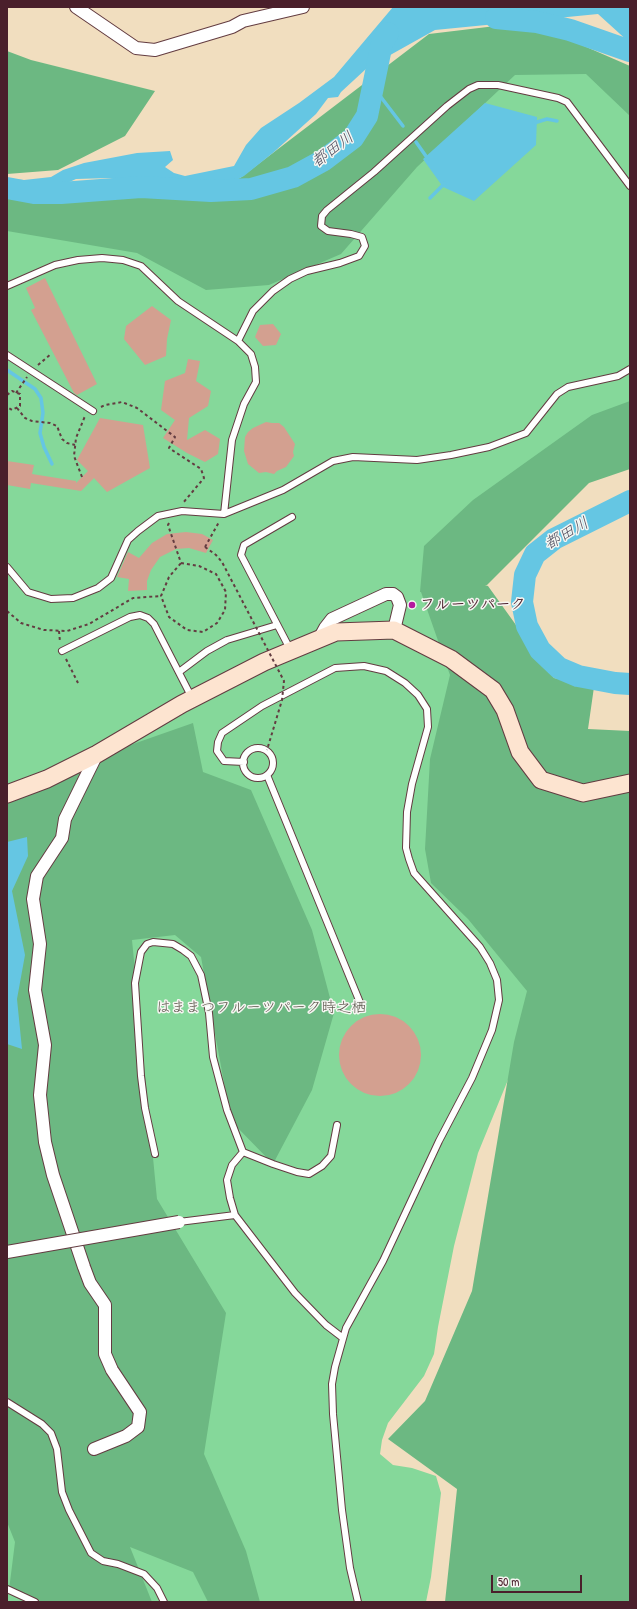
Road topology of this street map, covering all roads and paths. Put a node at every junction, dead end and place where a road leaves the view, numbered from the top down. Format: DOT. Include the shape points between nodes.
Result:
graph roads {
  1 [pos="76,7"];
  2 [pos="303,7"];
  3 [pos="630,186"];
  4 [pos="7,286"];
  5 [pos="238,341"];
  6 [pos="7,355"];
  7 [pos="630,369"];
  8 [pos="28,376"];
  9 [pos="16,392"];
  10 [pos="7,394"];
  11 [pos="7,407"];
  12 [pos="17,408"];
  13 [pos="93,411"];
  14 [pos="75,445"];
  15 [pos="82,477"];
  16 [pos="175,512"];
  17 [pos="224,514"];
  18 [pos="292,517"];
  19 [pos="181,563"];
  20 [pos="7,567"];
  21 [pos="161,596"];
  22 [pos="7,611"];
  23 [pos="278,625"];
  24 [pos="394,630"];
  25 [pos="319,639"];
  26 [pos="62,650"];
  27 [pos="291,651"];
  28 [pos="179,672"];
  29 [pos="192,699"];
  30 [pos="267,750"];
  31 [pos="97,754"];
  32 [pos="244,762"];
  33 [pos="267,775"];
  34 [pos="630,784"];
  35 [pos="7,794"];
  36 [pos="361,1005"];
  37 [pos="337,1125"];
  38 [pos="243,1152"];
  39 [pos="155,1154"];
  40 [pos="235,1215"];
  41 [pos="179,1222"];
  42 [pos="7,1252"];
  43 [pos="343,1338"];
  44 [pos="7,1402"];
  45 [pos="94,1449"];
  46 [pos="7,1589"];
  47 [pos="35,1602"];
  48 [pos="164,1602"];
  49 [pos="358,1602"];
  1 -- 2 [label="street" via="136,48 155,50 232,27 243,21"];
  3 -- 5 [label="lane" via="567,102 505,87 478,84 469,88 322,216 321,226 328,231 362,237 365,246 360,256 307,271 284,283 253,311"];
  4 -- 5 [label="lane" via="55,265 102,258 123,260 141,266 178,301"];
  5 -- 17 [label="lane" via="252,354 256,382 244,404 232,440"];
  6 -- 13 [label="lane"];
  7 -- 17 [label="lane" via="618,376 568,387 553,399 526,433 489,447 418,460 353,457 333,461 283,490"];
  8 -- 9 [label="path"];
  9 -- 10 [label="path"];
  9 -- 12 [label="path" via="20,394 20,406"];
  11 -- 12 [label="path" via="12,410"];
  12 -- 14 [label="path" via="25,418 57,426 62,439 67,444"];
  13 -- 14 [label="path" via="84,416"];
  13 -- 16 [label="path" via="105,405 122,402 137,408 175,437 169,448 201,469 204,478"];
  14 -- 15 [label="path" via="74,456"];
  16 -- 17 [label="lane"];
  16 -- 19 [label="path" via="168,525"];
  16 -- 20 [label="lane" via="158,516 138,531 128,540 111,578 98,588 73,598 51,599 28,592"];
  17 -- 30 [label="path, bridge" via="205,547 222,562 284,681 282,700"];
  18 -- 23 [label="lane" via="244,545 241,554"];
  19 -- 21 [label="path" via="169,577"];
  19 -- 21 [label="path" via="199,566 216,574 226,592 225,610 217,623 203,632 187,630 169,617"];
  21 -- 22 [label="path" via="133,598 89,624 67,631 38,628 21,622"];
  23 -- 27 [label="lane"];
  23 -- 28 [label="lane" via="227,640"];
  24 -- 25 [label="street" via="336,632"];
  24 -- 25 [label="street" via="400,605 397,596 386,594 332,619"];
  24 -- 34 [label="street" via="451,659 493,690 505,710 520,752 541,780 583,793"];
  25 -- 27 [label="street"];
  26 -- 28 [label="lane" via="130,617 140,615 154,624"];
  27 -- 29 [label="street"];
  28 -- 29 [label="lane"];
  29 -- 31 [label="street"];
  30 -- 32 [label="lane" via="253,749 248,752"];
  30 -- 33 [label="lane" via="273,759 273,766"];
  31 -- 35 [label="street" via="47,779"];
  31 -- 45 [label="street" via="65,819 62,838 37,876 33,900 40,944 35,990 45,1045 40,1096 45,1142 53,1175 90,1283 105,1304 105,1354 112,1370 140,1412 138,1428 126,1436"];
  32 -- 33 [label="lane" via="243,766 248,774 255,778"];
  32 -- 43 [label="lane" via="224,761 217,751 222,733 262,706 335,668 364,666 386,672 405,683 427,708 428,727 407,812 406,848 409,859 418,878 480,947 497,980 499,1000 492,1030 472,1078"];
  33 -- 36 [label="lane"];
  37 -- 38 [label="lane" via="331,1156 322,1166 309,1174"];
  38 -- 39 [label="lane" via="227,1110 213,1057 209,1013 201,975 192,956 173,944 153,942 147,944 141,952 135,983 141,1076"];
  38 -- 40 [label="lane" via="232,1165 227,1180"];
  40 -- 41 [label="lane"];
  40 -- 43 [label="lane" via="295,1293 326,1325"];
  41 -- 42 [label="street, bridge"];
  43 -- 49 [label="lane" via="332,1384 332,1414 345,1532"];
  44 -- 48 [label="lane" via="42,1424 51,1433 57,1449 62,1492 91,1553 103,1561 144,1574 157,1588"];
  46 -- 47 [label="lane"];
}
